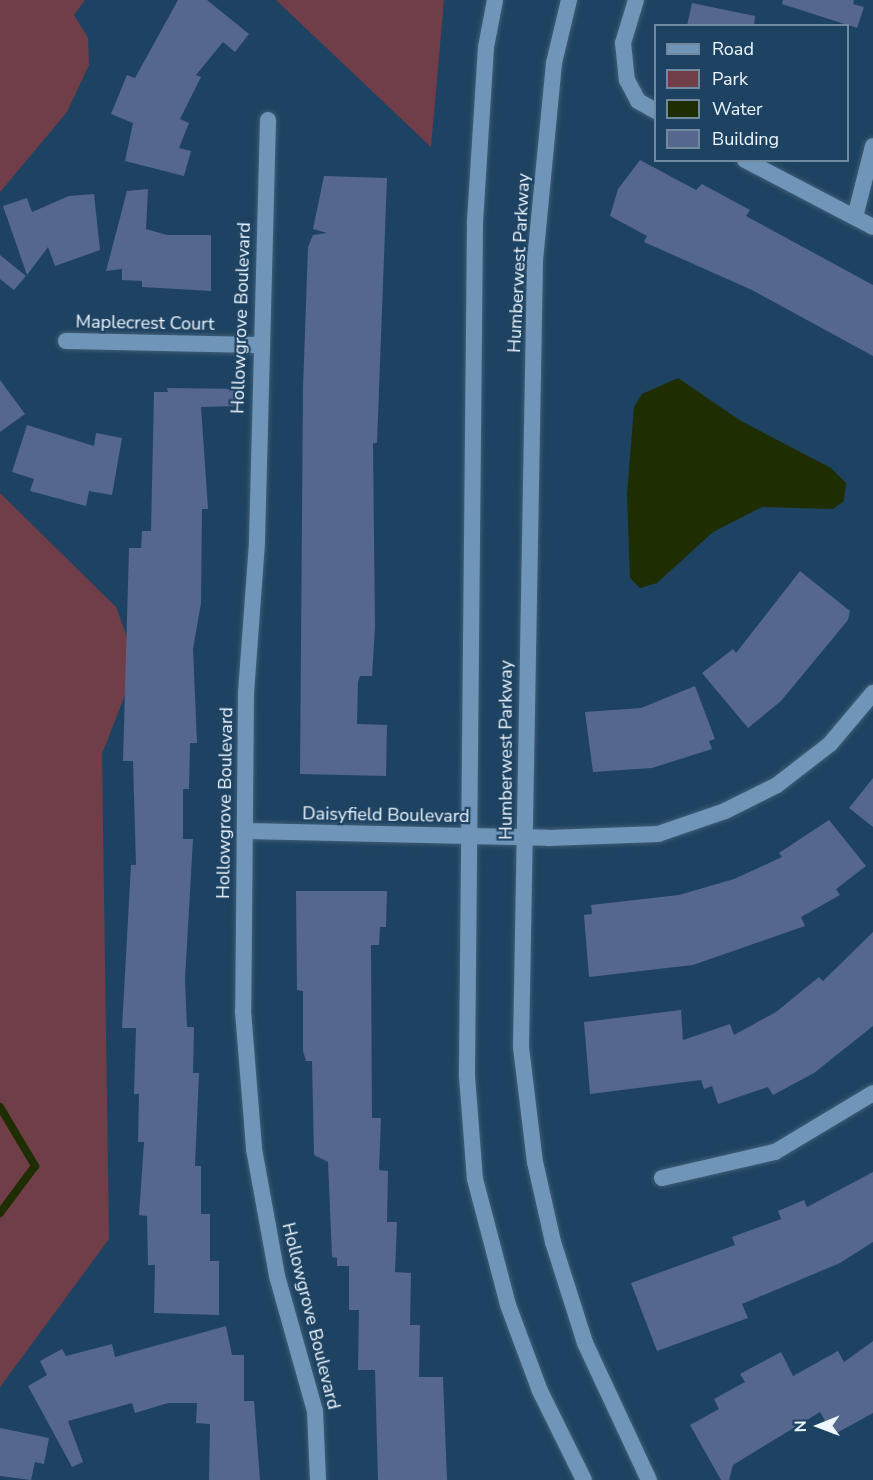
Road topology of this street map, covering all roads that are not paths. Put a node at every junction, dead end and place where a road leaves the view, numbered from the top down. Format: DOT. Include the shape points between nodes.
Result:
graph roads {
  1 [pos="495,0"];
  2 [pos="569,0"];
  3 [pos="636,0"];
  4 [pos="654,110"];
  5 [pos="268,120"];
  6 [pos="873,146"];
  7 [pos="749,162"];
  8 [pos="855,217"];
  9 [pos="873,227"];
  10 [pos="66,341"];
  11 [pos="260,345"];
  12 [pos="873,693"];
  13 [pos="246,831"];
  14 [pos="469,836"];
  15 [pos="526,837"];
  16 [pos="873,1093"];
  17 [pos="662,1178"];
  18 [pos="318,1480"];
  19 [pos="584,1480"];
  20 [pos="649,1480"];
  1 -- 14 [label="main road, Humberwest Parkway" via="486,47 475,221"];
  2 -- 15 [label="main road, Humberwest Parkway" via="554,63 535,260"];
  3 -- 4 [label="main road" via="623,43 627,80 638,101"];
  5 -- 11 [label="main road, Hollowgrove Boulevard"];
  6 -- 8 [label="main road"];
  7 -- 8 [label="main road"];
  8 -- 9 [label="main road"];
  10 -- 11 [label="main road, Maplecrest Court"];
  11 -- 13 [label="main road, Hollowgrove Boulevard" via="257,543 246,693"];
  12 -- 15 [label="main road, Daisyfield Boulevard" via="807,763 725,812 658,834"];
  13 -- 14 [label="main road, Daisyfield Boulevard"];
  13 -- 18 [label="main road, Hollowgrove Boulevard" via="246,1078 277,1276 315,1411"];
  14 -- 15 [label="main road, Daisyfield Boulevard"];
  14 -- 19 [label="main road, Humberwest Parkway" via="464,997 475,1179 508,1305 540,1391"];
  15 -- 20 [label="main road, Humberwest Parkway" via="521,1047 535,1162 585,1343"];
  16 -- 17 [label="main road" via="775,1152"];
}
